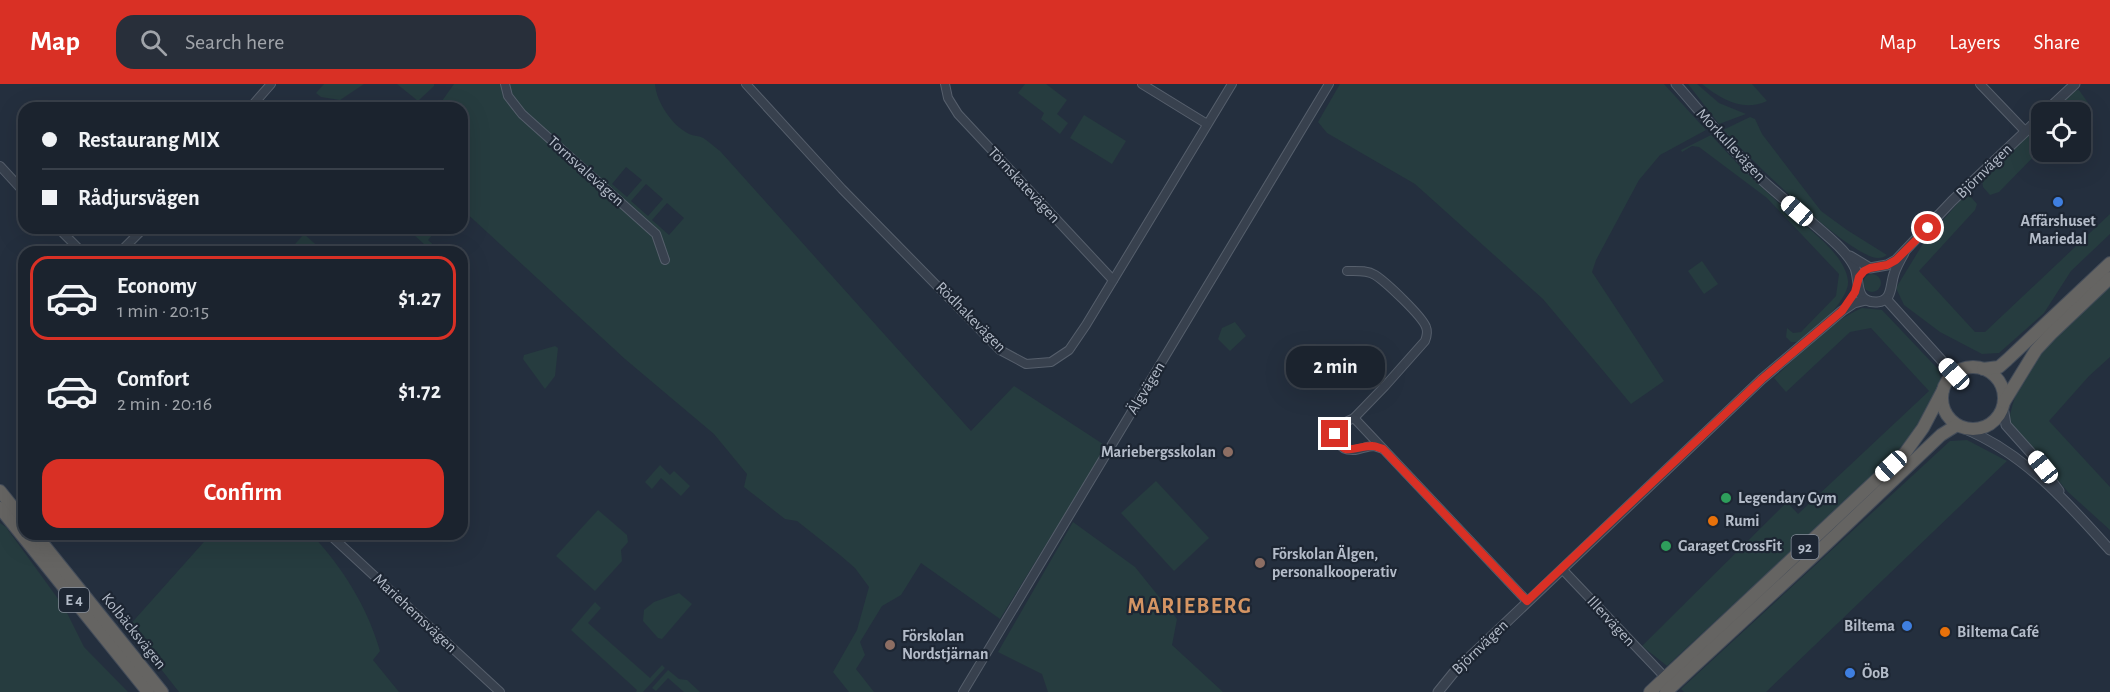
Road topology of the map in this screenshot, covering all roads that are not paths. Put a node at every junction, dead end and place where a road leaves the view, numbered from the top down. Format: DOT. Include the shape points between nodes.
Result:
graph roads {
  1 [pos="271,84"];
  2 [pos="505,84"];
  3 [pos="746,84"];
  4 [pos="945,84"];
  5 [pos="1142,84"];
  6 [pos="1232,84"];
  7 [pos="1329,84"];
  8 [pos="1676,84"];
  9 [pos="1980,84"];
  10 [pos="2075,84"];
  11 [pos="255,102"];
  12 [pos="2056,102"];
  13 [pos="1207,124"];
  14 [pos="2031,126"];
  15 [pos="2025,131"];
  16 [pos="0,166"];
  17 [pos="18,186"];
  18 [pos="64,234"];
  19 [pos="138,234"];
  20 [pos="76,246"];
  21 [pos="126,246"];
  22 [pos="1841,249"];
  23 [pos="1904,253"];
  24 [pos="665,260"];
  25 [pos="2110,262"];
  26 [pos="1874,268"];
  27 [pos="1347,271"];
  28 [pos="2110,278"];
  29 [pos="1113,280"];
  30 [pos="1892,280"];
  31 [pos="1857,285"];
  32 [pos="1886,299"];
  33 [pos="1866,300"];
  34 [pos="1842,311"];
  35 [pos="1982,369"];
  36 [pos="1954,374"];
  37 [pos="1943,390"];
  38 [pos="2003,405"];
  39 [pos="1354,418"];
  40 [pos="1960,427"];
  41 [pos="1383,449"];
  42 [pos="0,491"];
  43 [pos="2064,498"];
  44 [pos="0,508"];
  45 [pos="18,514"];
  46 [pos="18,530"];
  47 [pos="26,540"];
  48 [pos="40,540"];
  49 [pos="335,540"];
  50 [pos="2110,550"];
  51 [pos="1562,569"];
  52 [pos="1527,601"];
  53 [pos="1661,673"];
  54 [pos="1673,691"];
  55 [pos="148,692"];
  56 [pos="162,692"];
  57 [pos="500,692"];
  58 [pos="963,692"];
  59 [pos="1438,692"];
  60 [pos="1650,692"];
  1 -- 11 [label="street"];
  2 -- 24 [label="street, Tornsvalevägen" via="508,96 522,114 656,234"];
  3 -- 29 [label="street, Rödhakevägen" via="842,189 1009,355 1026,364 1036,364 1051,362 1069,350"];
  4 -- 29 [label="street, Törnskatevägen" via="958,114"];
  5 -- 13 [label="street"];
  6 -- 13 [label="street, Rödhakevägen"];
  7 -- 58 [label="street, Älgvägen"];
  8 -- 22 [label="street, Morkullevägen" via="1761,179"];
  9 -- 15 [label="street"];
  10 -- 12 [label="street"];
  13 -- 29 [label="street, Rödhakevägen"];
  14 -- 15 [label="street, Björnvägen"];
  15 -- 23 [label="street, Björnvägen"];
  16 -- 17 [label="street"];
  18 -- 20 [label="street"];
  19 -- 21 [label="street"];
  22 -- 26 [label="street" via="1861,264"];
  22 -- 31 [label="street, Morkullevägen" via="1856,271"];
  23 -- 26 [label="street, Björnvägen" via="1887,265"];
  23 -- 30 [label="street, Björnvägen"];
  25 -- 35 [label="highway" via="1999,367"];
  26 -- 30 [label="street" via="1888,273"];
  26 -- 31 [label="street, Björnvägen" via="1864,271"];
  27 -- 39 [label="street" via="1374,275 1427,328 1425,341"];
  28 -- 38 [label="highway" via="2036,350"];
  30 -- 32 [label="street, Björnvägen"];
  31 -- 33 [label="street"];
  31 -- 34 [label="street, Björnvägen"];
  32 -- 33 [label="street, Björnvägen"];
  32 -- 36 [label="street"];
  33 -- 34 [label="street, Björnvägen"];
  34 -- 51 [label="street, Björnvägen" via="1762,379"];
  35 -- 36 [label="highway" via="1970,368"];
  35 -- 38 [label="highway" via="1999,382"];
  36 -- 37 [label="highway"];
  37 -- 40 [label="highway" via="1946,413"];
  37 -- 60 [label="highway, 92" via="1905,453"];
  38 -- 40 [label="highway" via="1990,425"];
  38 -- 43 [label="street" via="2006,425"];
  39 -- 41 [label="street"];
  39 -- 41 [label="street" via="1339,425 1335,434 1338,444 1352,450 1373,446"];
  40 -- 43 [label="street" via="2016,457"];
  40 -- 54 [label="highway, 92" via="1941,435"];
  41 -- 52 [label="street"];
  42 -- 45 [label="highway"];
  43 -- 50 [label="street"];
  44 -- 46 [label="highway, Kolbäcksvägen / E 4"];
  47 -- 55 [label="highway, Kolbäcksvägen / E 4"];
  48 -- 56 [label="highway, Kolbäcksvägen / E 4"];
  49 -- 57 [label="street, Mariehemsvägen"];
  51 -- 52 [label="street, Björnvägen"];
  51 -- 53 [label="street, Illervägen"];
  52 -- 59 [label="street, Björnvägen" via="1455,670"];
}
